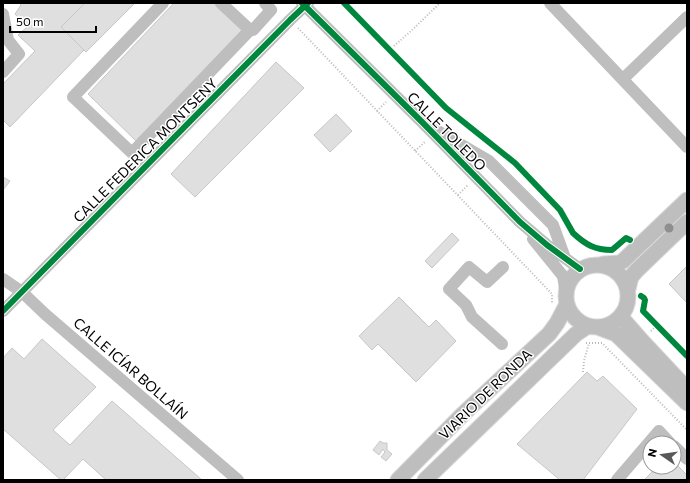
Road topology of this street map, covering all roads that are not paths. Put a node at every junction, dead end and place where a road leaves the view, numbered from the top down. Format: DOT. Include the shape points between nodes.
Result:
graph roads {
  1 [pos="163,3"];
  2 [pos="221,3"];
  3 [pos="265,3"];
  4 [pos="550,3"];
  5 [pos="305,4"];
  6 [pos="3,14"];
  7 [pos="687,16"];
  8 [pos="250,30"];
  9 [pos="3,72"];
  10 [pos="622,79"];
  11 [pos="423,123"];
  12 [pos="687,147"];
  13 [pos="687,200"];
  14 [pos="520,222"];
  15 [pos="687,222"];
  16 [pos="565,258"];
  17 [pos="602,265"];
  18 [pos="503,267"];
  19 [pos="580,269"];
  20 [pos="3,279"];
  21 [pos="628,288"];
  22 [pos="22,292"];
  23 [pos="566,299"];
  24 [pos="3,311"];
  25 [pos="621,317"];
  26 [pos="594,327"];
  27 [pos="502,344"];
  28 [pos="687,389"];
  29 [pos="687,404"];
  30 [pos="656,435"];
  31 [pos="663,435"];
  32 [pos="642,451"];
  33 [pos="238,480"];
  34 [pos="398,480"];
  35 [pos="425,480"];
  36 [pos="617,480"];
  1 -- 8 [label="street" via="73,97 132,153"];
  2 -- 8 [label="street"];
  3 -- 8 [label="street" via="271,10 253,30"];
  4 -- 10 [label="street"];
  5 -- 11 [label="street, CALLE TOLEDO"];
  5 -- 22 [label="street, CALLE FEDERICA MONTSENY"];
  6 -- 9 [label="street" via="8,40 19,54"];
  7 -- 10 [label="street"];
  10 -- 12 [label="street"];
  11 -- 14 [label="street, CALLE TOLEDO"];
  11 -- 16 [label="street" via="489,161 552,225"];
  13 -- 17 [label="main road" via="623,261"];
  14 -- 16 [label="street, CALLE TOLEDO"];
  14 -- 23 [label="street, CALLE TOLEDO" via="563,276"];
  15 -- 21 [label="main road" via="637,270 631,277"];
  16 -- 19 [label="street, CALLE TOLEDO"];
  17 -- 19 [label="main road" via="590,265"];
  17 -- 21 [label="main road" via="618,272"];
  18 -- 27 [label="street" via="487,282 468,267 449,289 466,305 472,317"];
  19 -- 23 [label="main road" via="568,285"];
  20 -- 22 [label="street, CALLE ICÍAR BOLLAÍN"];
  21 -- 25 [label="main road" via="629,299"];
  22 -- 24 [label="street, CALLE FEDERICA MONTSENY"];
  22 -- 33 [label="street, CALLE ICÍAR BOLLAÍN"];
  23 -- 26 [label="main road" via="571,314 578,321"];
  23 -- 34 [label="main road, VIARIO DE RONDA" via="549,334 462,415"];
  25 -- 26 [label="main road" via="611,324"];
  25 -- 28 [label="main road"];
  26 -- 29 [label="main road" via="616,334"];
  26 -- 35 [label="main road, VIARIO DE RONDA" via="576,334"];
  30 -- 31 [label="street" via="659,431"];
  32 -- 36 [label="street"];
}
